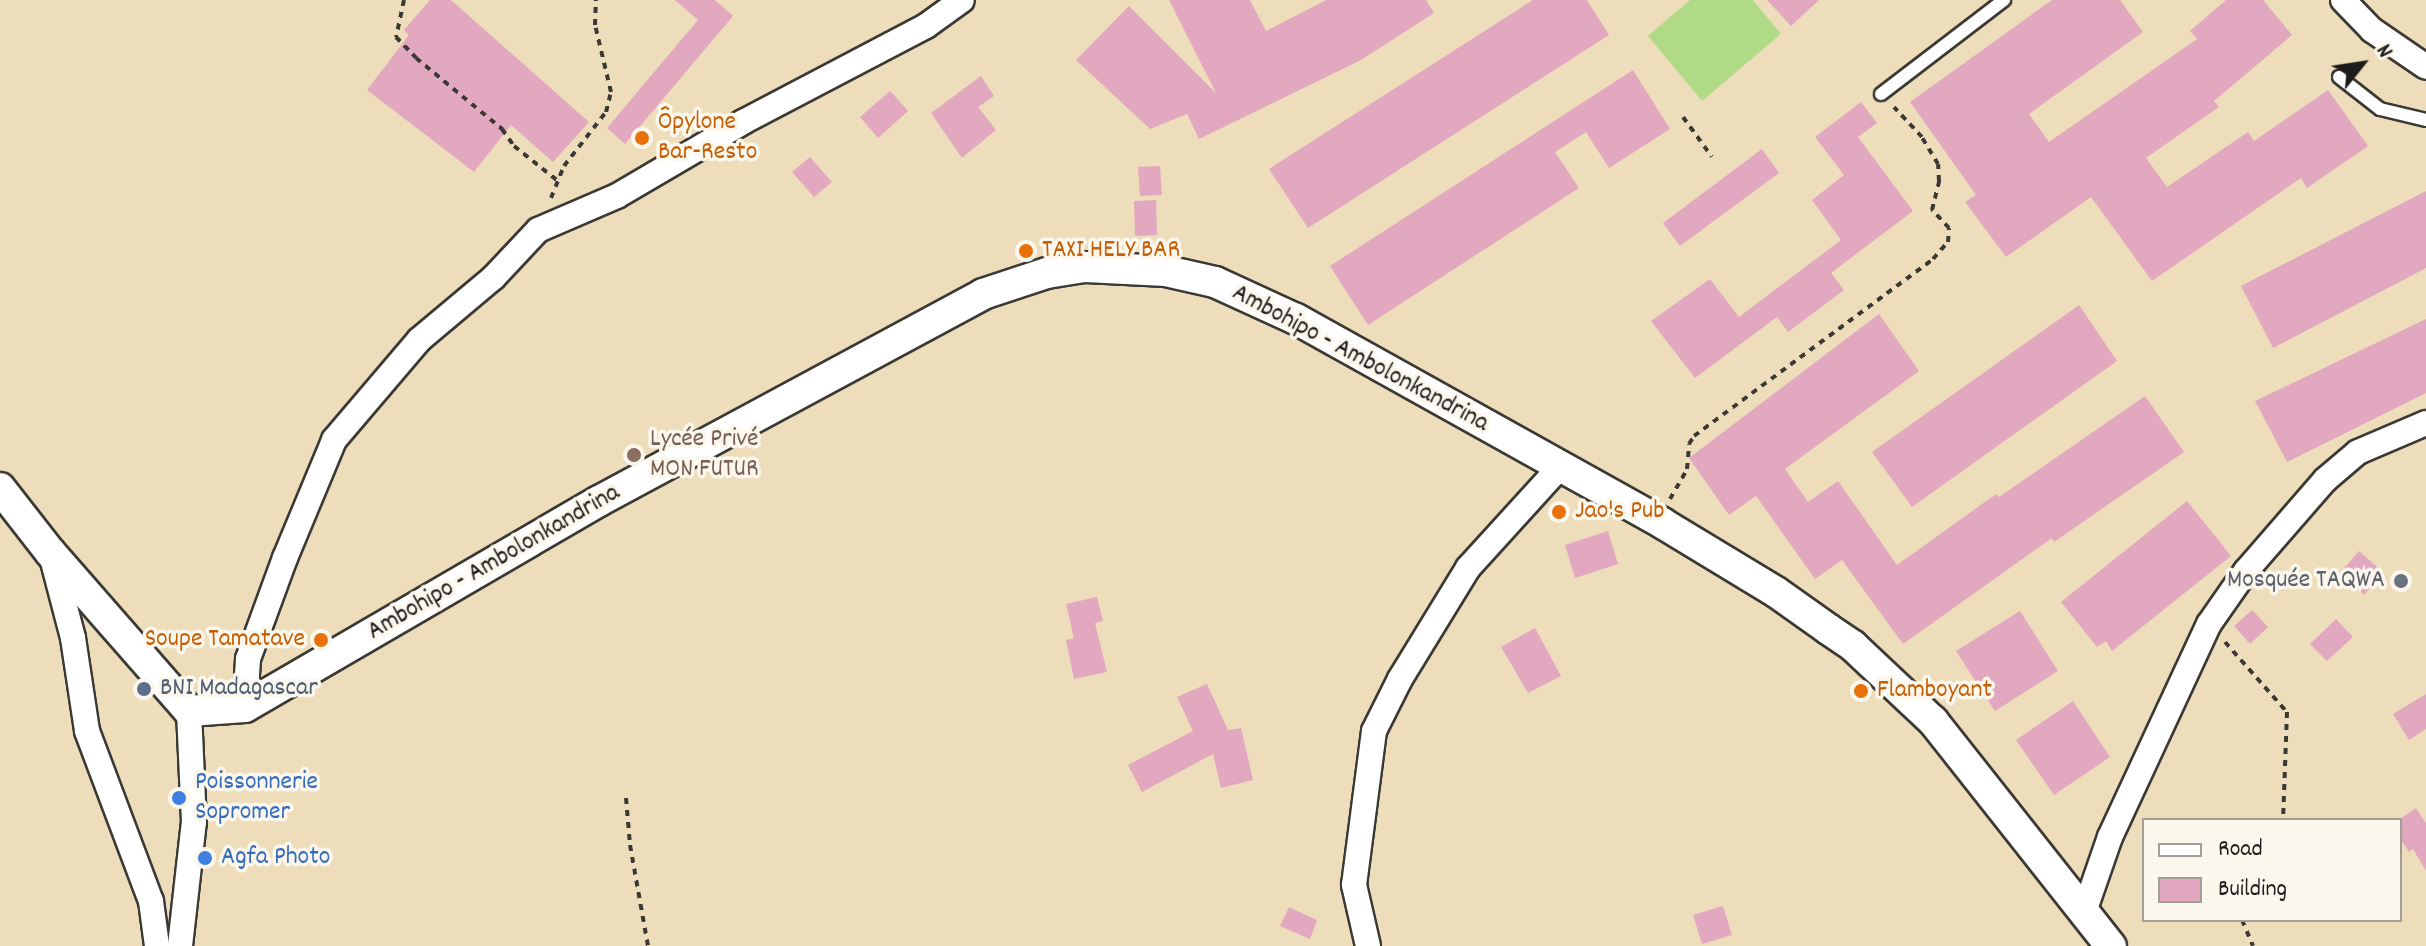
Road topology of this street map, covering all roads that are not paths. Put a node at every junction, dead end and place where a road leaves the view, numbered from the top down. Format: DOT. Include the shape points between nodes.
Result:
graph roads {
  1 [pos="962,0"];
  2 [pos="2004,0"];
  3 [pos="2343,0"];
  4 [pos="2426,67"];
  5 [pos="2339,77"];
  6 [pos="1881,94"];
  7 [pos="2426,120"];
  8 [pos="2426,423"];
  9 [pos="1560,467"];
  10 [pos="0,488"];
  11 [pos="50,552"];
  12 [pos="245,707"];
  13 [pos="189,711"];
  14 [pos="2084,912"];
  15 [pos="157,946"];
  16 [pos="180,946"];
  17 [pos="1368,946"];
  18 [pos="2111,946"];
  1 -- 12 [label="street" via="926,26 743,122 617,196 538,230 493,278 419,340 334,440 248,659"];
  2 -- 6 [label="lane"];
  3 -- 4 [label="street" via="2372,30"];
  5 -- 7 [label="lane" via="2380,109"];
  8 -- 14 [label="street" via="2358,452 2325,480 2246,571 2209,624 2110,837"];
  9 -- 12 [label="street, Ambohipo - Ambolonkandrina" via="1296,319 1215,282 1166,271 1085,267 1047,273 983,294 802,391 599,501"];
  9 -- 14 [label="street, Ambohipo - Ambolonkandrina" via="1776,592 1853,646 1933,721"];
  9 -- 17 [label="street" via="1468,568 1374,731 1354,885"];
  10 -- 11 [label="street"];
  11 -- 13 [label="street"];
  11 -- 15 [label="street" via="73,638 87,731 151,901"];
  12 -- 13 [label="street, Ambohipo - Ambolonkandrina"];
  13 -- 16 [label="street" via="194,822"];
  14 -- 18 [label="street, Ambohipo - Ambolonkandrina"];
}
